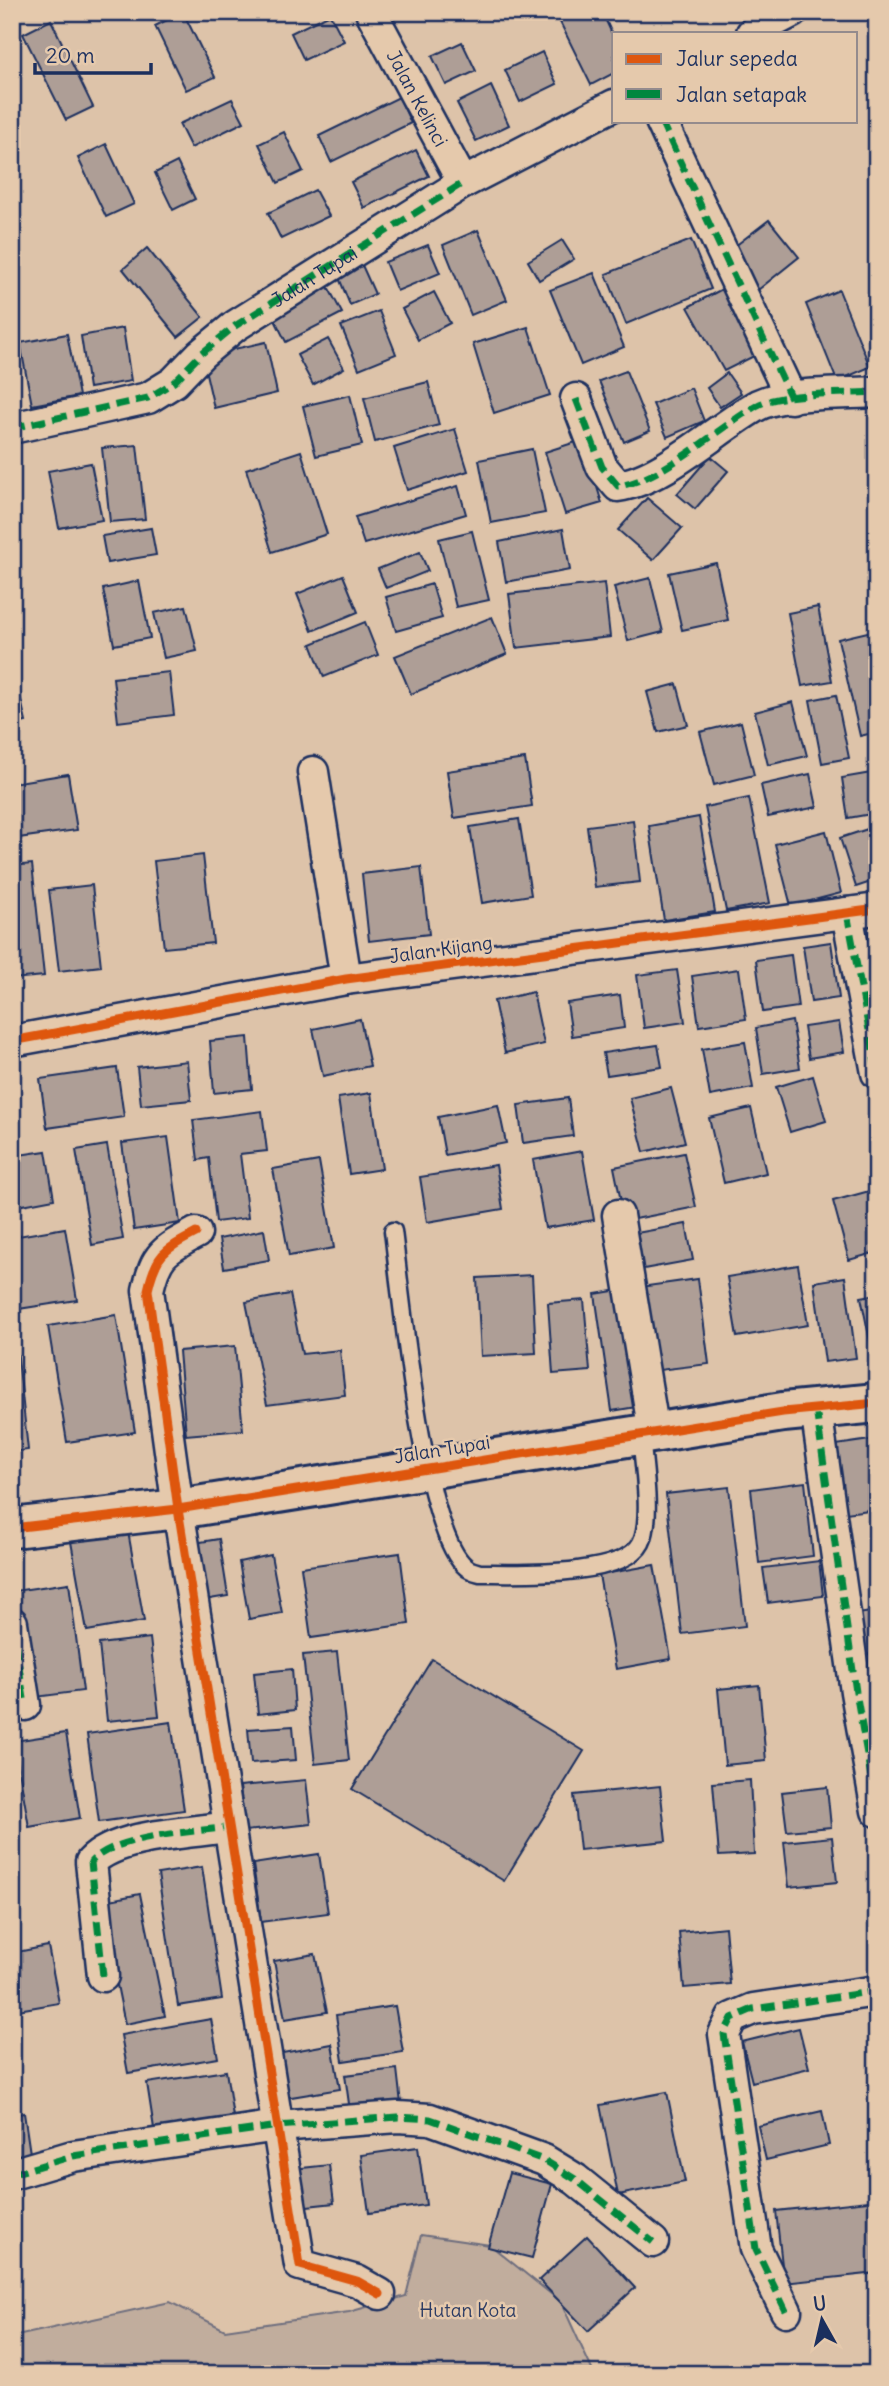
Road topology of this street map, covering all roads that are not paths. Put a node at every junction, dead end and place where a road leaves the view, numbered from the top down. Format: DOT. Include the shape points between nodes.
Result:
graph roads {
  1 [pos="371,12"];
  2 [pos="792,12"];
  3 [pos="754,32"];
  4 [pos="612,106"];
  5 [pos="661,122"];
  6 [pos="463,183"];
  7 [pos="877,392"];
  8 [pos="792,398"];
  9 [pos="576,399"];
  10 [pos="12,428"];
  11 [pos="313,772"];
  12 [pos="877,909"];
  13 [pos="847,913"];
  14 [pos="345,979"];
  15 [pos="12,1041"];
  16 [pos="876,1068"];
  17 [pos="618,1215"];
  18 [pos="393,1231"];
  19 [pos="196,1234"];
  20 [pos="877,1403"];
  21 [pos="817,1409"];
  22 [pos="648,1434"];
  23 [pos="426,1469"];
  24 [pos="178,1509"];
  25 [pos="12,1528"];
  26 [pos="12,1623"];
  27 [pos="25,1705"];
  28 [pos="877,1811"];
  29 [pos="228,1827"];
  30 [pos="103,1976"];
  31 [pos="877,1991"];
  32 [pos="278,2126"];
  33 [pos="12,2174"];
  34 [pos="653,2242"];
  35 [pos="380,2294"];
  36 [pos="786,2311"];
  1 -- 6 [label="street, Jalan Kelinci"];
  2 -- 3 [label="street"];
  4 -- 6 [label="street, Jalan Tupai"];
  5 -- 8 [label="street"];
  6 -- 10 [label="street, Jalan Tupai" via="236,326 174,382 148,398"];
  7 -- 8 [label="street"];
  8 -- 9 [label="street" via="761,404 645,478 618,486 602,467"];
  11 -- 14 [label="street"];
  12 -- 13 [label="street, Jalan Kijang"];
  13 -- 14 [label="street, Jalan Kijang"];
  13 -- 16 [label="street"];
  14 -- 15 [label="street, Jalan Kijang"];
  17 -- 22 [label="street"];
  18 -- 23 [label="lane"];
  19 -- 24 [label="street" via="162,1253 148,1290"];
  20 -- 21 [label="street, Jalan Tupai"];
  21 -- 22 [label="street, Jalan Tupai"];
  21 -- 28 [label="street"];
  22 -- 23 [label="street, Jalan Tupai"];
  22 -- 23 [label="lane" via="641,1543 630,1555 580,1572 480,1573 466,1567 438,1513"];
  23 -- 24 [label="street, Jalan Tupai"];
  24 -- 25 [label="street, Jalan Tupai"];
  24 -- 29 [label="street"];
  26 -- 27 [label="street"];
  29 -- 30 [label="street" via="125,1843 99,1853 91,1862"];
  29 -- 32 [label="street"];
  31 -- 36 [label="street" via="753,2009 732,2018 724,2034 756,2249"];
  32 -- 33 [label="street" via="73,2156"];
  32 -- 34 [label="street" via="430,2119 544,2160"];
  32 -- 35 [label="street" via="300,2265 357,2281"];
}
